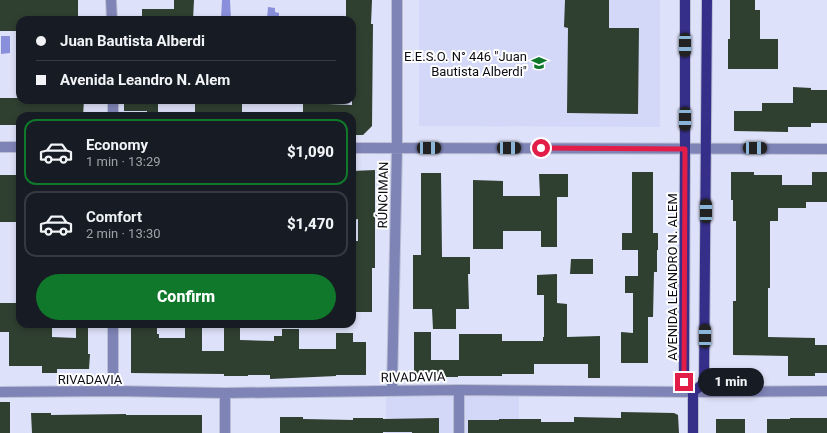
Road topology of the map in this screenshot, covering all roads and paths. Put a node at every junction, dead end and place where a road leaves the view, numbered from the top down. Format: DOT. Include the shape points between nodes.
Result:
graph roads {
  1 [pos="112,0"];
  2 [pos="397,0"];
  3 [pos="685,0"];
  4 [pos="706,0"];
  5 [pos="112,16"];
  6 [pos="0,147"];
  7 [pos="16,147"];
  8 [pos="356,148"];
  9 [pos="397,148"];
  10 [pos="685,149"];
  11 [pos="706,149"];
  12 [pos="827,149"];
  13 [pos="113,328"];
  14 [pos="392,390"];
  15 [pos="458,390"];
  16 [pos="113,391"];
  17 [pos="827,391"];
  18 [pos="0,392"];
  19 [pos="693,392"];
  20 [pos="225,393"];
  21 [pos="225,433"];
  22 [pos="459,433"];
  23 [pos="693,433"];
  1 -- 5 [label="street"];
  2 -- 9 [label="street, RÚNCIMAN"];
  3 -- 10 [label="main road, AVENIDA LEANDRO N. ALEM"];
  4 -- 11 [label="main road"];
  6 -- 7 [label="street"];
  8 -- 9 [label="street"];
  9 -- 10 [label="street"];
  9 -- 14 [label="street, RÚNCIMAN"];
  10 -- 11 [label="street"];
  10 -- 19 [label="main road, AVENIDA LEANDRO N. ALEM" via="684,382"];
  11 -- 12 [label="street"];
  11 -- 19 [label="main road" via="704,383"];
  13 -- 16 [label="street"];
  14 -- 15 [label="street, RIVADAVIA"];
  14 -- 20 [label="street, RIVADAVIA"];
  15 -- 19 [label="street, RIVADAVIA"];
  15 -- 22 [label="street"];
  16 -- 18 [label="street, RIVADAVIA"];
  16 -- 20 [label="street, RIVADAVIA"];
  17 -- 19 [label="street, RIVADAVIA"];
  19 -- 23 [label="main road"];
  20 -- 21 [label="street"];
}
